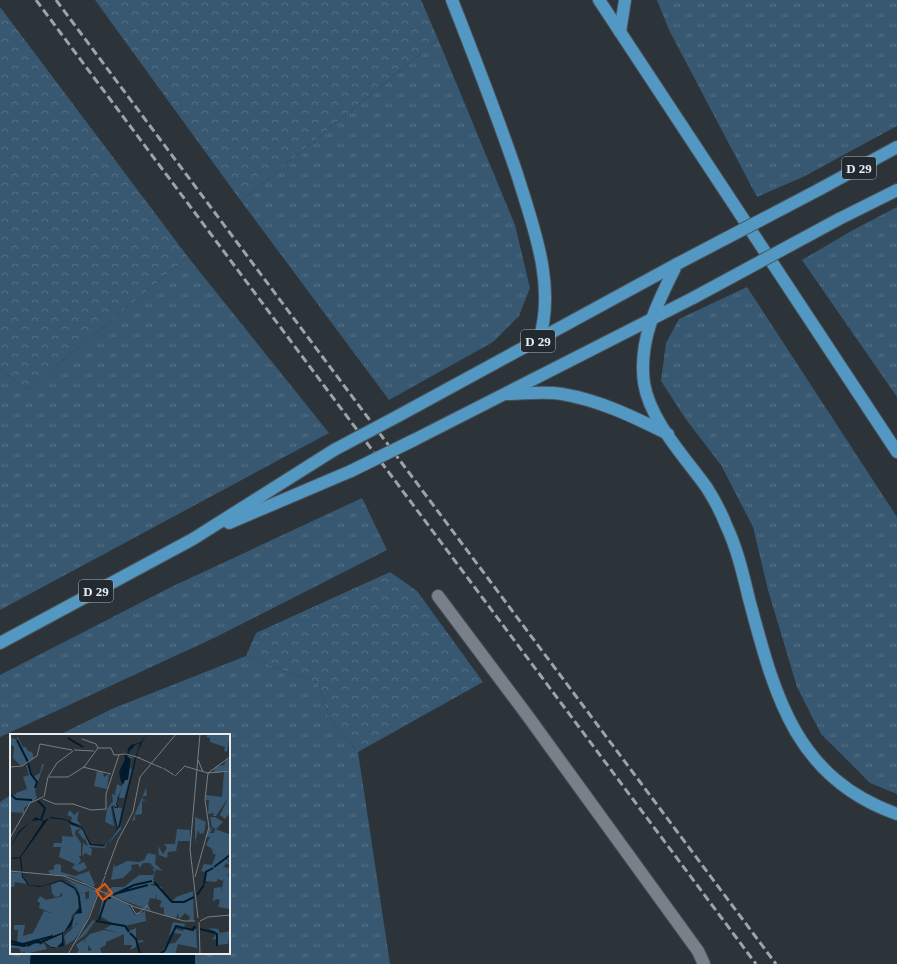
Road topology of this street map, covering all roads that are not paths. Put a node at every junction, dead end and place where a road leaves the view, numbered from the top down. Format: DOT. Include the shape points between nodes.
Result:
graph roads {
  1 [pos="452,0"];
  2 [pos="599,0"];
  3 [pos="625,0"];
  4 [pos="620,32"];
  5 [pos="897,147"];
  6 [pos="897,190"];
  7 [pos="677,264"];
  8 [pos="651,318"];
  9 [pos="539,340"];
  10 [pos="503,394"];
  11 [pos="668,434"];
  12 [pos="897,452"];
  13 [pos="193,539"];
  14 [pos="438,596"];
  15 [pos="0,644"];
  16 [pos="897,814"];
  17 [pos="704,964"];
  1 -- 9 [label="main road" via="499,117 540,252 545,311"];
  2 -- 4 [label="main road"];
  3 -- 4 [label="main road"];
  4 -- 12 [label="main road"];
  5 -- 7 [label="main road, D 29, bridge"];
  6 -- 8 [label="main road, D 29, bridge"];
  7 -- 8 [label="main road"];
  7 -- 9 [label="main road, D 29"];
  8 -- 10 [label="main road, D 29"];
  8 -- 11 [label="main road" via="643,360 644,382 647,397"];
  9 -- 13 [label="main road, D 29, bridge" via="334,450"];
  10 -- 11 [label="main road" via="561,394 580,398 634,416"];
  10 -- 13 [label="main road, D 29, bridge" via="351,471"];
  11 -- 16 [label="main road" via="708,489 726,524 736,548 769,673 790,723 807,749 828,773 850,791"];
  13 -- 15 [label="main road, D 29"];
  14 -- 17 [label="street" via="532,721 698,952"];
}
